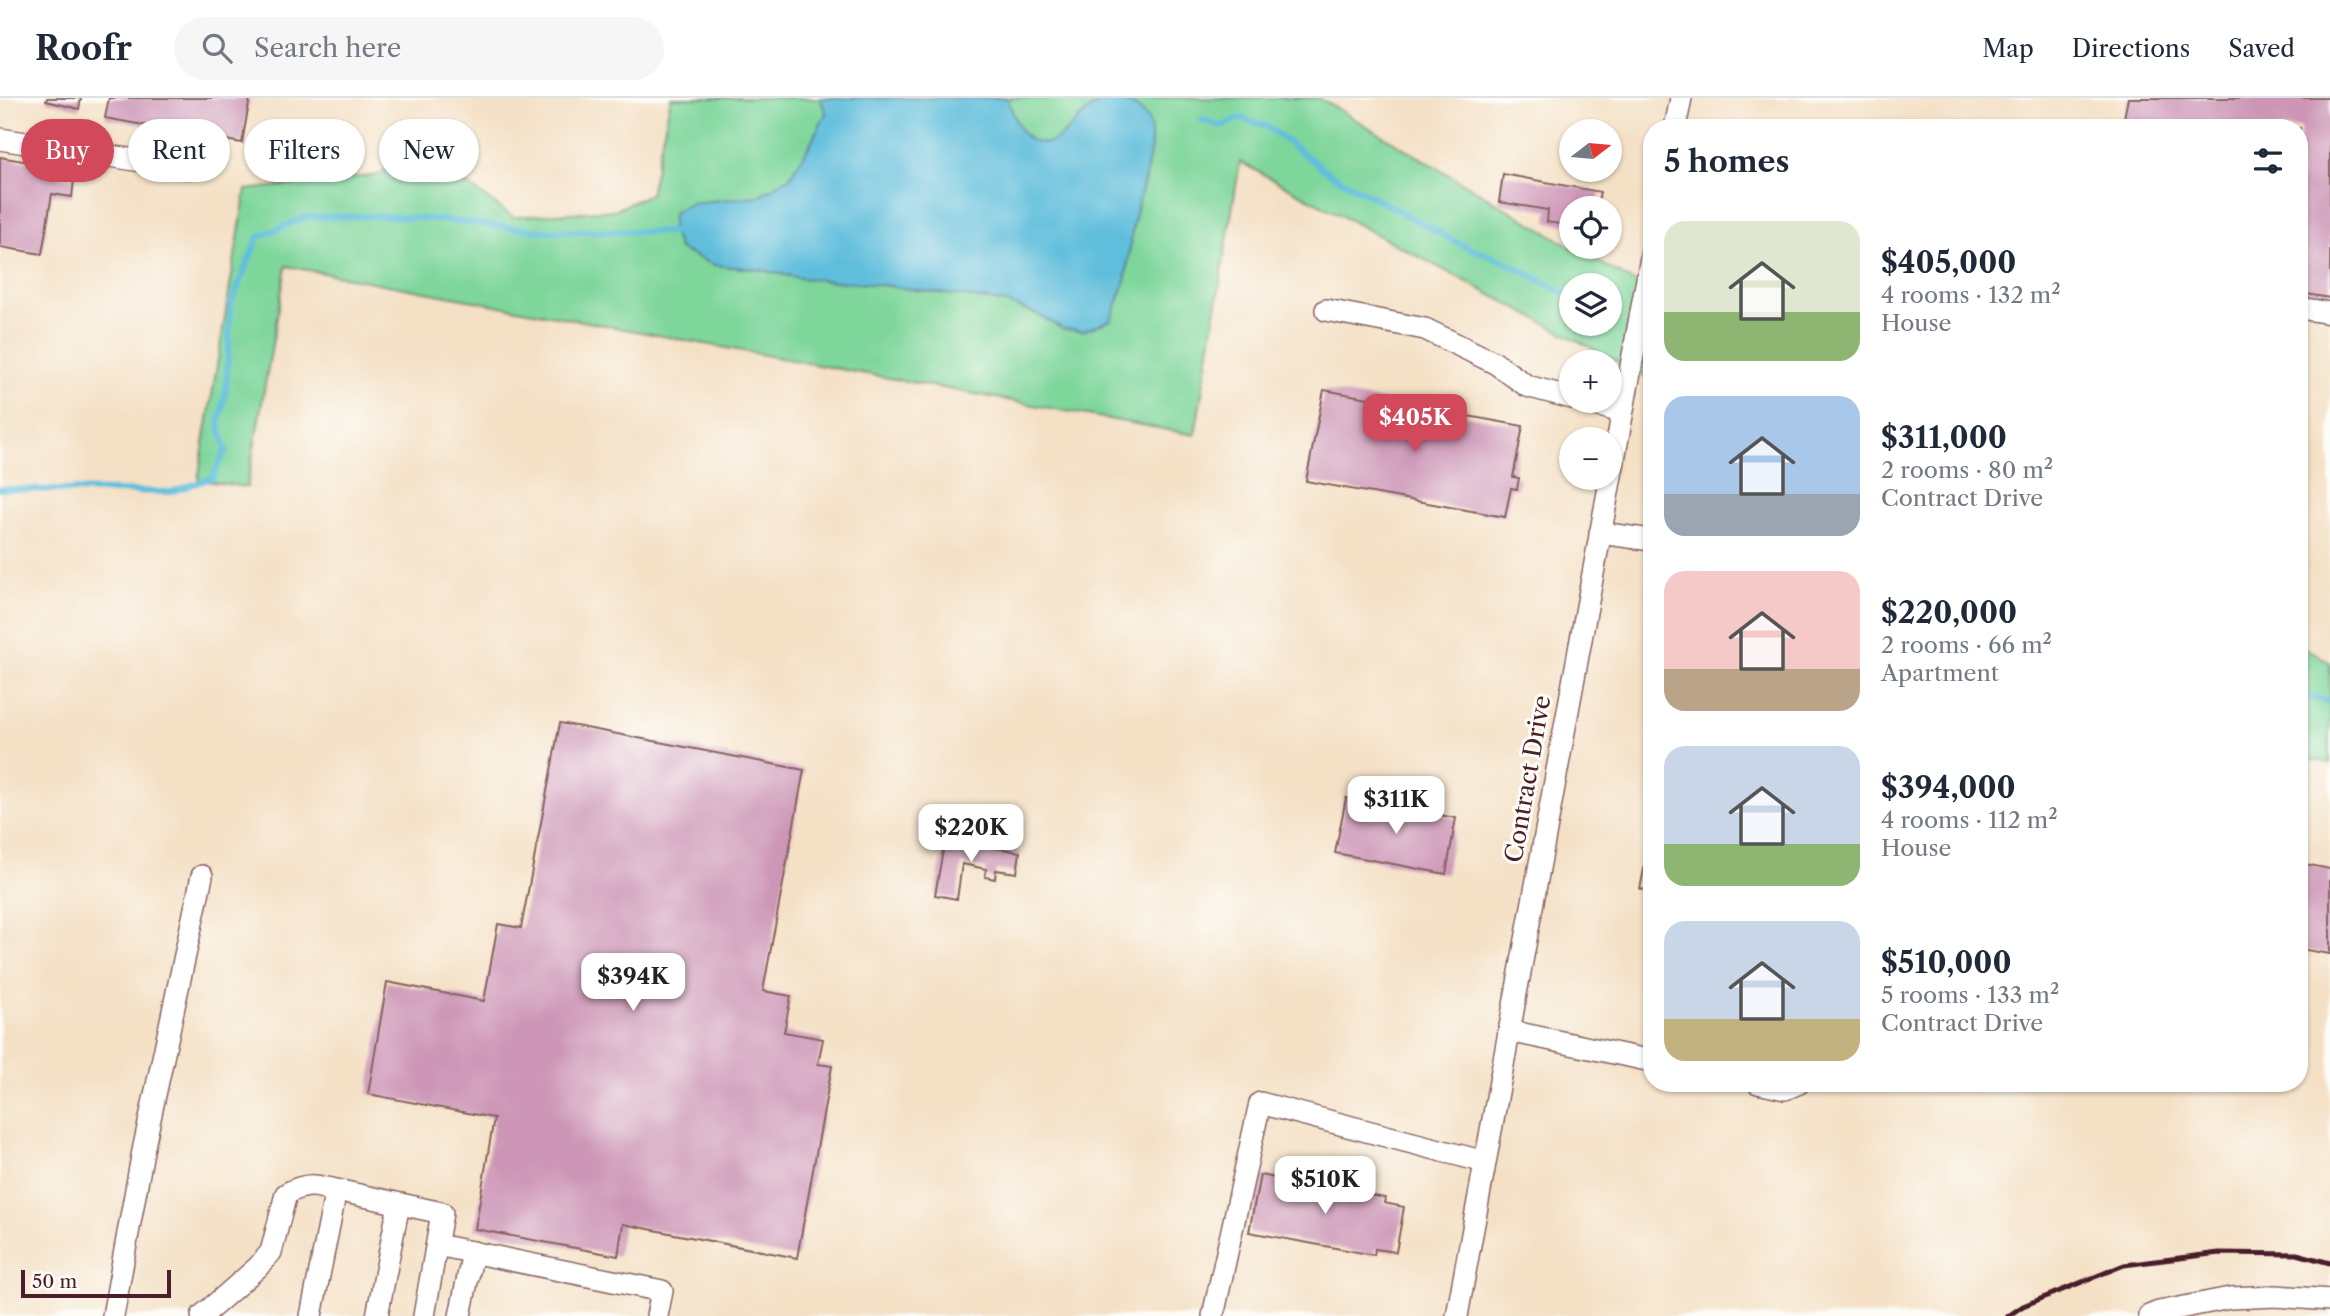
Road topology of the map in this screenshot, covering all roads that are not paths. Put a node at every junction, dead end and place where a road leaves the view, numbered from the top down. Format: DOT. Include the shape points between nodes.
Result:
graph roads {
  1 [pos="1681,98"];
  2 [pos="1677,119"];
  3 [pos="0,139"];
  4 [pos="128,159"];
  5 [pos="1643,300"];
  6 [pos="2308,309"];
  7 [pos="1326,310"];
  8 [pos="2330,313"];
  9 [pos="1559,395"];
  10 [pos="1622,412"];
  11 [pos="1622,413"];
  12 [pos="1600,533"];
  13 [pos="1643,539"];
  14 [pos="202,876"];
  15 [pos="1509,1031"];
  16 [pos="1643,1059"];
  17 [pos="1485,1162"];
  18 [pos="327,1188"];
  19 [pos="399,1204"];
  20 [pos="437,1245"];
  21 [pos="473,1252"];
  22 [pos="2330,1300"];
  23 [pos="113,1316"];
  24 [pos="202,1316"];
  25 [pos="311,1316"];
  26 [pos="377,1316"];
  27 [pos="424,1316"];
  28 [pos="460,1316"];
  29 [pos="657,1316"];
  30 [pos="1213,1316"];
  31 [pos="1457,1316"];
  32 [pos="2149,1316"];
  1 -- 2 [label="street"];
  3 -- 4 [label="street"];
  5 -- 10 [label="street, Contract Drive"];
  6 -- 8 [label="street"];
  7 -- 9 [label="street" via="1425,329 1495,363 1527,386"];
  11 -- 12 [label="street, Contract Drive"];
  12 -- 13 [label="street"];
  12 -- 15 [label="street, Contract Drive"];
  14 -- 23 [label="street"];
  15 -- 16 [label="street"];
  15 -- 17 [label="street, Contract Drive"];
  17 -- 30 [label="street" via="1260,1103"];
  17 -- 31 [label="street, Contract Drive"];
  18 -- 19 [label="street"];
  18 -- 24 [label="street" via="309,1185 286,1194 271,1251"];
  18 -- 25 [label="street" via="335,1195"];
  19 -- 20 [label="street" via="442,1213"];
  19 -- 26 [label="street"];
  20 -- 21 [label="street"];
  20 -- 27 [label="street"];
  21 -- 28 [label="street"];
  21 -- 29 [label="street" via="662,1291"];
  22 -- 32 [label="street" via="2230,1298"];
}
